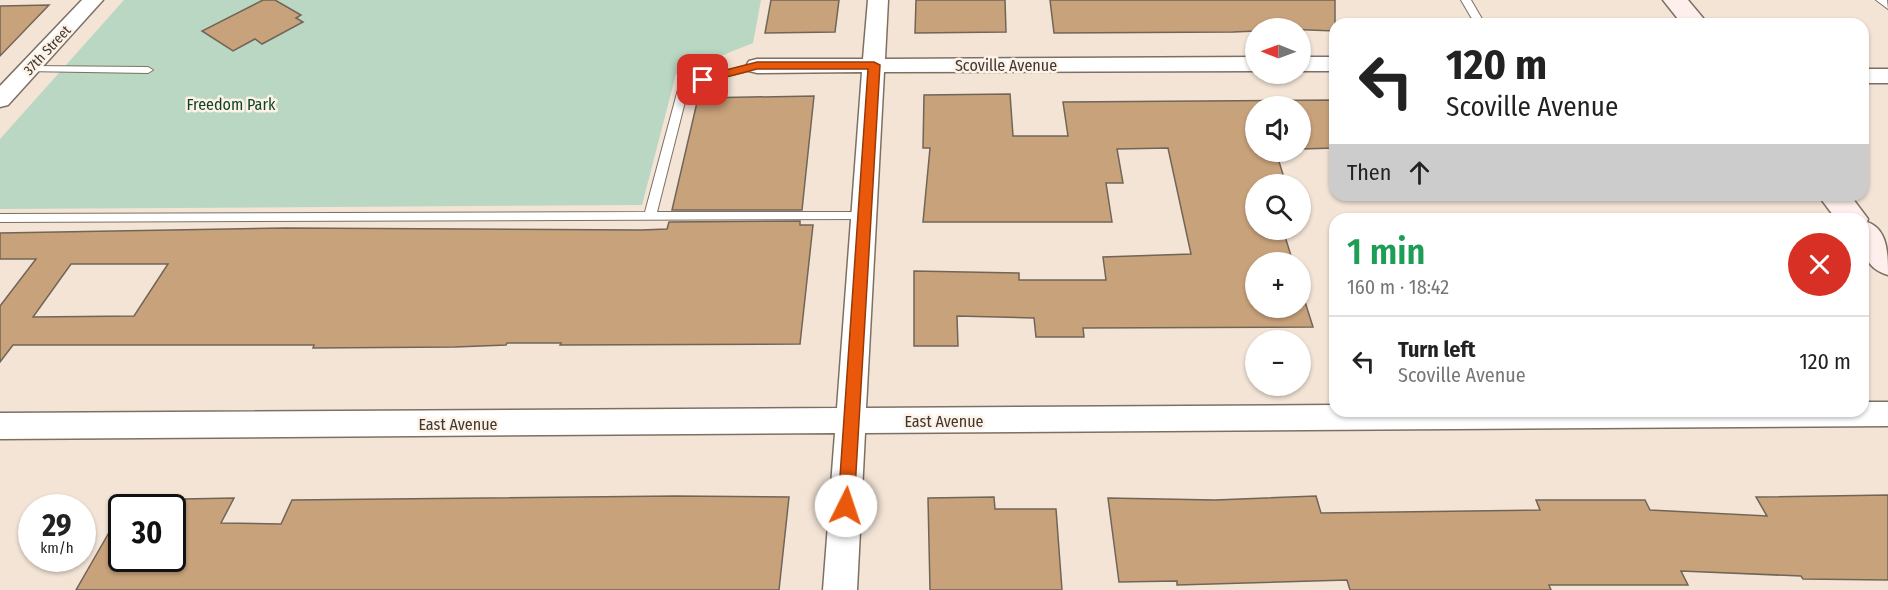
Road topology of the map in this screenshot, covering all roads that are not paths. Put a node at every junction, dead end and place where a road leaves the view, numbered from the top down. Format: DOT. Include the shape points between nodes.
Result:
graph roads {
  1 [pos="93,0"];
  2 [pos="878,0"];
  3 [pos="1466,0"];
  4 [pos="1675,0"];
  5 [pos="1881,0"];
  6 [pos="1888,6"];
  7 [pos="1476,18"];
  8 [pos="1690,18"];
  9 [pos="1245,64"];
  10 [pos="1311,64"];
  11 [pos="1329,64"];
  12 [pos="874,65"];
  13 [pos="757,66"];
  14 [pos="0,69"];
  15 [pos="28,69"];
  16 [pos="148,70"];
  17 [pos="1869,76"];
  18 [pos="1888,76"];
  19 [pos="0,100"];
  20 [pos="1838,201"];
  21 [pos="1847,213"];
  22 [pos="650,216"];
  23 [pos="864,216"];
  24 [pos="0,218"];
  25 [pos="1869,239"];
  26 [pos="1888,263"];
  27 [pos="1869,414"];
  28 [pos="1888,414"];
  29 [pos="1499,417"];
  30 [pos="851,422"];
  31 [pos="0,426"];
  32 [pos="840,590"];
  1 -- 15 [label="street, 37th Street"];
  2 -- 12 [label="street"];
  3 -- 7 [label="lane"];
  4 -- 8 [label="main road"];
  5 -- 6 [label="lane"];
  9 -- 12 [label="street, Scoville Avenue"];
  10 -- 11 [label="street"];
  12 -- 13 [label="street, Scoville Avenue"];
  12 -- 23 [label="street"];
  13 -- 22 [label="lane" via="684,84"];
  14 -- 15 [label="street"];
  15 -- 16 [label="lane"];
  15 -- 19 [label="street, 37th Street"];
  17 -- 18 [label="street"];
  20 -- 21 [label="main road"];
  22 -- 23 [label="lane"];
  22 -- 24 [label="lane"];
  23 -- 30 [label="street"];
  25 -- 26 [label="main road"];
  27 -- 28 [label="street, East Avenue"];
  29 -- 30 [label="street, East Avenue"];
  30 -- 31 [label="street, East Avenue"];
  30 -- 32 [label="street"];
}
